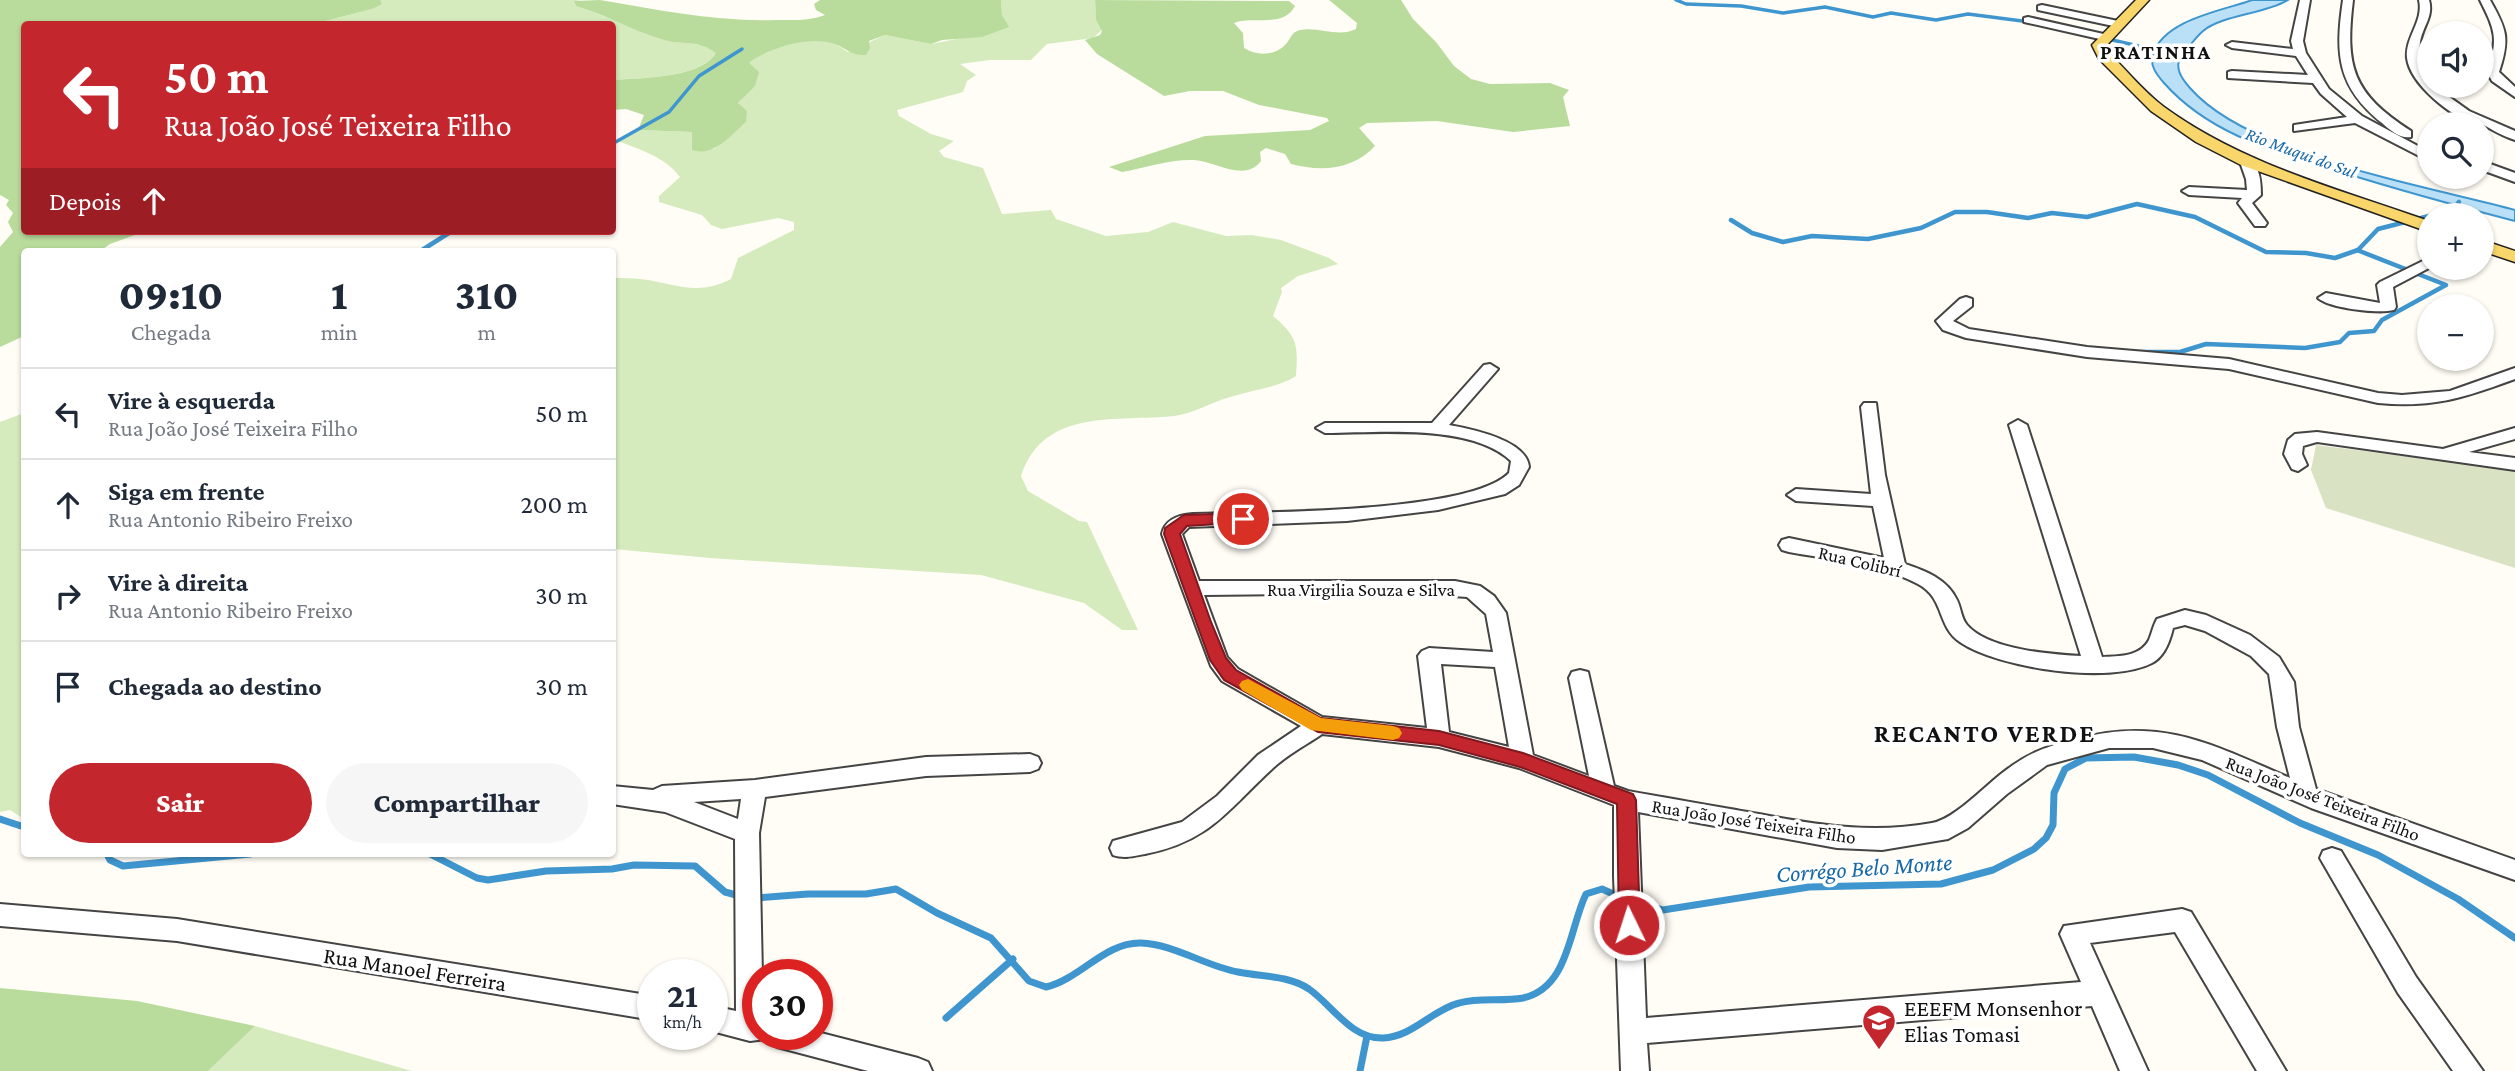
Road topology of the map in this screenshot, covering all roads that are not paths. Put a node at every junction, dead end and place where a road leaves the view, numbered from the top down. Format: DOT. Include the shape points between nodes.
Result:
graph roads {
  1 [pos="2143,0"];
  2 [pos="2305,0"];
  3 [pos="2348,0"];
  4 [pos="2424,0"];
  5 [pos="2485,0"];
  6 [pos="2071,1"];
  7 [pos="2042,8"];
  8 [pos="2088,17"];
  9 [pos="2028,20"];
  10 [pos="2118,24"];
  11 [pos="2105,37"];
  12 [pos="2232,45"];
  13 [pos="2300,53"];
  14 [pos="2230,62"];
  15 [pos="2232,75"];
  16 [pos="2314,75"];
  17 [pos="2515,93"];
  18 [pos="2443,99"];
  19 [pos="2357,119"];
  20 [pos="2299,128"];
  21 [pos="2515,128"];
  22 [pos="2409,136"];
  23 [pos="2515,136"];
  24 [pos="2390,138"];
  25 [pos="2417,140"];
  26 [pos="2417,151"];
  27 [pos="2247,162"];
  28 [pos="2494,170"];
  29 [pos="2515,178"];
  30 [pos="2494,180"];
  31 [pos="2515,188"];
  32 [pos="2189,191"];
  33 [pos="2254,195"];
  34 [pos="2260,223"];
  35 [pos="2417,223"];
  36 [pos="2494,249"];
  37 [pos="2515,257"];
  38 [pos="2417,270"];
  39 [pos="2326,298"];
  40 [pos="1966,302"];
  41 [pos="1490,369"];
  42 [pos="2515,373"];
  43 [pos="1870,407"];
  44 [pos="2018,425"];
  45 [pos="1325,428"];
  46 [pos="1435,430"];
  47 [pos="2515,433"];
  48 [pos="2442,454"];
  49 [pos="2515,464"];
  50 [pos="2298,465"];
  51 [pos="1796,495"];
  52 [pos="1882,501"];
  53 [pos="1789,545"];
  54 [pos="1896,567"];
  55 [pos="1192,588"];
  56 [pos="1504,660"];
  57 [pos="2094,664"];
  58 [pos="1580,678"];
  59 [pos="1318,725"];
  60 [pos="1439,738"];
  61 [pos="1523,760"];
  62 [pos="1030,763"];
  63 [pos="755,789"];
  64 [pos="616,794"];
  65 [pos="1615,795"];
  66 [pos="2306,795"];
  67 [pos="643,796"];
  68 [pos="747,833"];
  69 [pos="1122,848"];
  70 [pos="2332,858"];
  71 [pos="2515,870"];
  72 [pos="0,915"];
  73 [pos="751,959"];
  74 [pos="2098,993"];
  75 [pos="637,1005"];
  76 [pos="1633,1032"];
  77 [pos="831,1050"];
  78 [pos="888,1067"];
  79 [pos="918,1071"];
  80 [pos="1635,1071"];
  81 [pos="2134,1071"];
  82 [pos="2272,1071"];
  83 [pos="2469,1071"];
  1 -- 10 [label="main road"];
  2 -- 13 [label="street" via="2297,41"];
  3 -- 22 [label="street" via="2346,68 2373,108"];
  4 -- 18 [label="street" via="2427,7 2413,43 2414,61 2420,76"];
  5 -- 17 [label="street" via="2503,40 2493,72"];
  6 -- 8 [label="street"];
  7 -- 8 [label="street"];
  8 -- 10 [label="street"];
  9 -- 11 [label="street"];
  10 -- 11 [label="main road"];
  11 -- 27 [label="main road" via="2100,50 2156,108 2201,139"];
  12 -- 13 [label="street"];
  13 -- 16 [label="street"];
  14 -- 16 [label="street"];
  15 -- 16 [label="street"];
  16 -- 19 [label="street"];
  18 -- 21 [label="street"];
  18 -- 23 [label="street" via="2471,118"];
  19 -- 20 [label="street"];
  19 -- 24 [label="street"];
  22 -- 24 [label="street"];
  22 -- 25 [label="street"];
  24 -- 26 [label="street"];
  27 -- 33 [label="street"];
  27 -- 35 [label="main road"];
  28 -- 29 [label="street"];
  30 -- 31 [label="street"];
  32 -- 33 [label="street"];
  33 -- 34 [label="street" via="2245,203"];
  36 -- 37 [label="main road"];
  38 -- 39 [label="street" via="2385,285 2388,307"];
  40 -- 42 [label="street" via="1945,318 1949,327 2087,352 2229,364 2378,398 2452,396"];
  41 -- 46 [label="street"];
  43 -- 52 [label="street"];
  44 -- 57 [label="street"];
  45 -- 46 [label="street"];
  46 -- 55 [label="street, Rua João José Teixeira Filho" via="1461,433 1506,449 1517,456 1519,473 1495,491 1416,508 1184,521 1172,534"];
  47 -- 48 [label="street"];
  48 -- 49 [label="street"];
  48 -- 50 [label="street" via="2301,438 2294,444"];
  51 -- 52 [label="street"];
  52 -- 54 [label="street"];
  53 -- 54 [label="street, Rua Colibrí"];
  54 -- 57 [label="street, Rua Colibrí" via="1944,591 1958,628 1980,643 2036,659"];
  55 -- 56 [label="street, Rua Virgilia Souza e Silva" via="1410,586 1473,591 1496,613"];
  55 -- 59 [label="street, Rua João José Teixeira Filho" via="1219,660 1230,675"];
  56 -- 60 [label="street" via="1429,656"];
  56 -- 61 [label="street, Rua Virgilia Souza e Silva"];
  57 -- 66 [label="street" via="2142,659 2154,651 2164,624 2173,619 2200,619 2231,635 2269,659 2278,671"];
  58 -- 65 [label="street"];
  59 -- 60 [label="street, Rua João José Teixeira Filho"];
  59 -- 69 [label="street" via="1266,761 1225,803 1190,829"];
  60 -- 61 [label="street, Rua João José Teixeira Filho"];
  61 -- 65 [label="street, Rua João José Teixeira Filho"];
  62 -- 63 [label="street" via="870,771"];
  63 -- 67 [label="street"];
  63 -- 68 [label="street"];
  64 -- 67 [label="street"];
  65 -- 66 [label="street, Rua João José Teixeira Filho" via="1837,838 1911,837 1940,832 1960,821 2040,758 2109,739 2153,738 2209,753"];
  65 -- 76 [label="street" via="1626,876"];
  66 -- 71 [label="street, Rua João José Teixeira Filho"];
  67 -- 68 [label="street"];
  68 -- 73 [label="street"];
  70 -- 83 [label="street" via="2407,985"];
  72 -- 75 [label="street, Rua Manoel Ferreira" via="177,930"];
  74 -- 76 [label="street"];
  74 -- 81 [label="street"];
  74 -- 82 [label="street" via="2073,934 2182,920"];
  76 -- 80 [label="street"];
  77 -- 78 [label="street"];
  78 -- 79 [label="street"];
}
